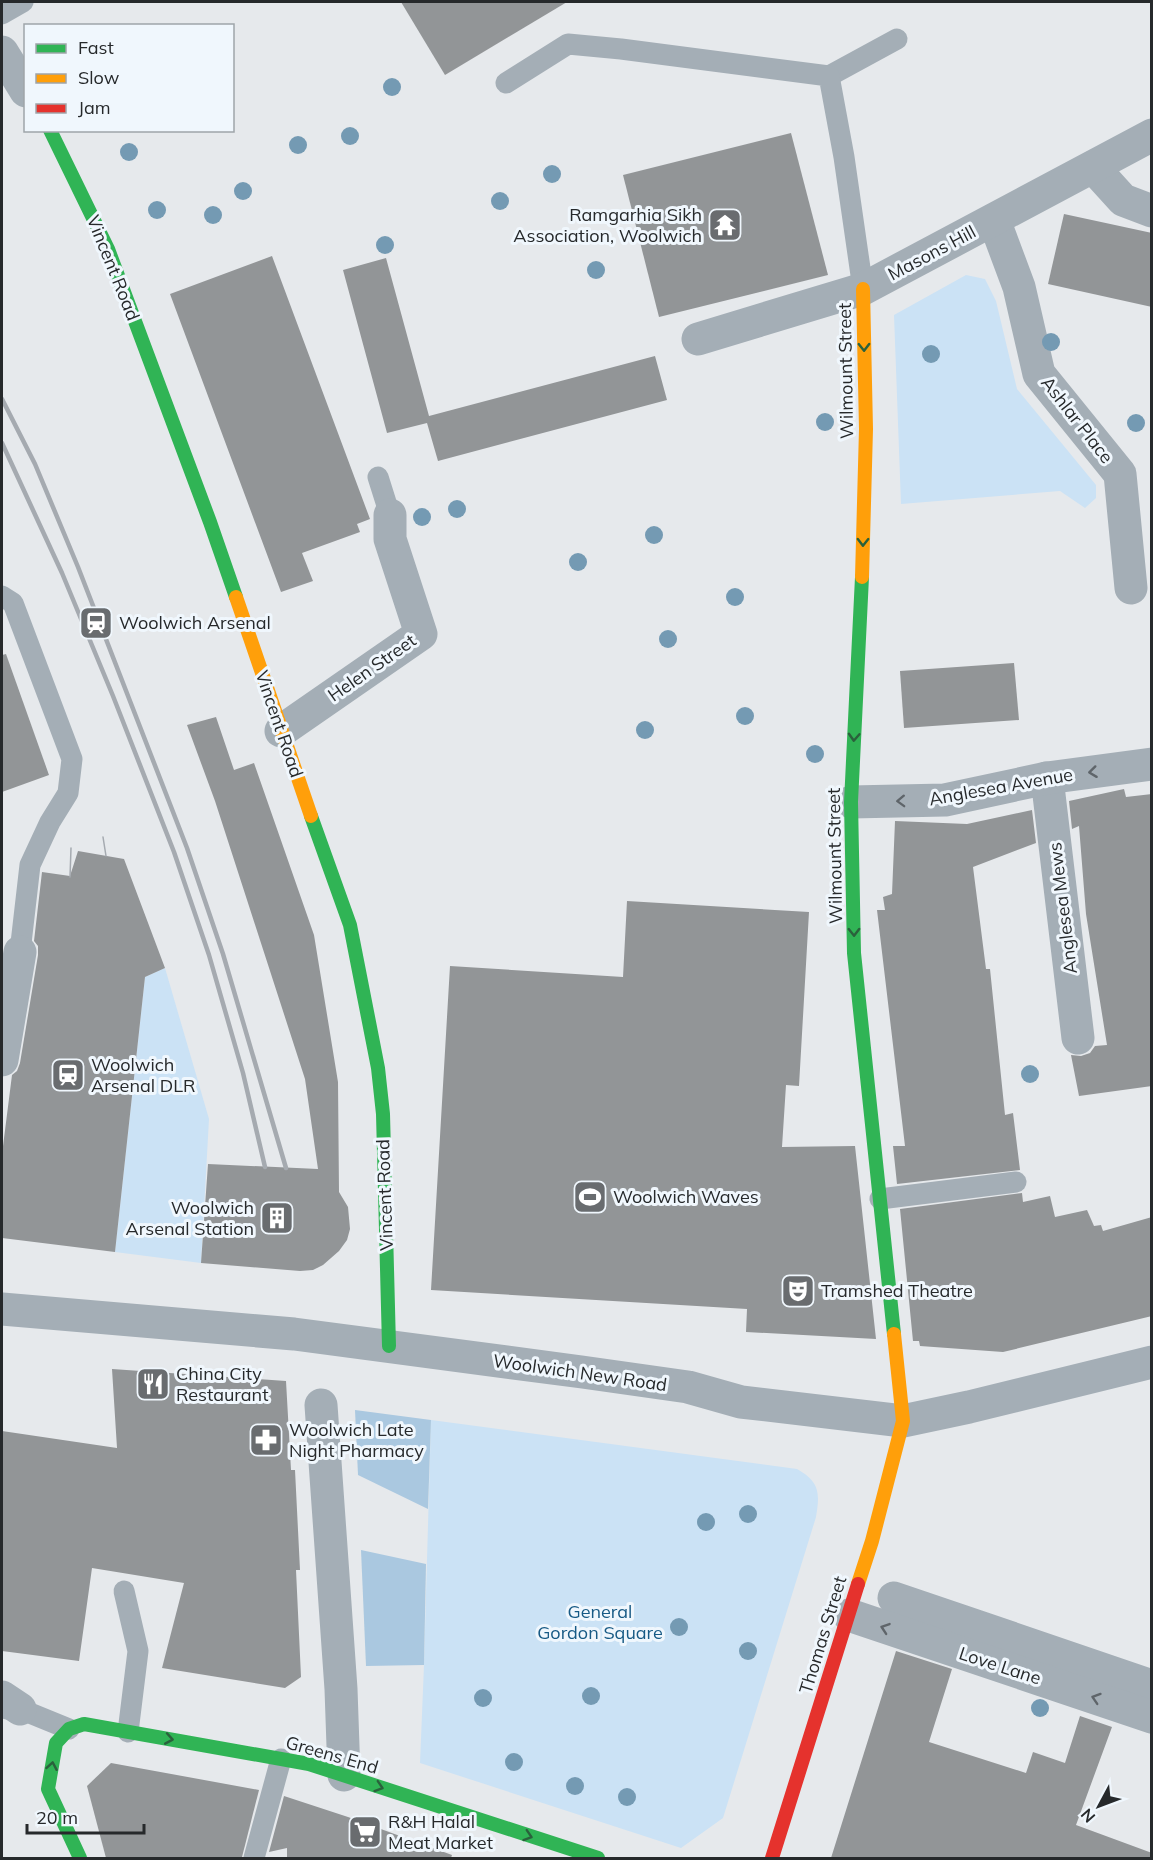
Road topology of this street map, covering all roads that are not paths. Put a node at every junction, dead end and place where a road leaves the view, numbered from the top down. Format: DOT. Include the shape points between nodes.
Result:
graph roads {
  1 [pos="23,2"];
  2 [pos="2,14"];
  3 [pos="897,39"];
  4 [pos="2,52"];
  5 [pos="830,76"];
  6 [pos="506,83"];
  7 [pos="24,88"];
  8 [pos="51,132"];
  9 [pos="1152,135"];
  10 [pos="1093,166"];
  11 [pos="1152,211"];
  12 [pos="994,220"];
  13 [pos="863,289"];
  14 [pos="698,339"];
  15 [pos="378,477"];
  16 [pos="390,515"];
  17 [pos="1131,588"];
  18 [pos="2,596"];
  19 [pos="281,731"];
  20 [pos="1152,764"];
  21 [pos="1047,778"];
  22 [pos="851,802"];
  23 [pos="20,952"];
  24 [pos="5,1016"];
  25 [pos="1078,1038"];
  26 [pos="2,1060"];
  27 [pos="1016,1182"];
  28 [pos="880,1199"];
  29 [pos="2,1309"];
  30 [pos="389,1346"];
  31 [pos="1152,1362"];
  32 [pos="321,1405"];
  33 [pos="903,1421"];
  34 [pos="124,1591"];
  35 [pos="894,1598"];
  36 [pos="849,1615"];
  37 [pos="1152,1686"];
  38 [pos="8,1705"];
  39 [pos="1152,1717"];
  40 [pos="128,1732"];
  41 [pos="62,1736"];
  42 [pos="281,1759"];
  43 [pos="344,1775"];
  44 [pos="80,1858"];
  45 [pos="254,1858"];
  46 [pos="598,1858"];
  47 [pos="772,1858"];
  1 -- 2 [label="lane"];
  3 -- 5 [label="lane"];
  4 -- 7 [label="street"];
  5 -- 6 [label="lane" via="568,44"];
  5 -- 13 [label="lane"];
  8 -- 19 [label="street, Vincent Road" via="108,249 210,522"];
  9 -- 10 [label="street, Masons Hill"];
  10 -- 11 [label="street" via="1123,200"];
  10 -- 12 [label="street, Masons Hill"];
  12 -- 13 [label="street, Masons Hill"];
  12 -- 17 [label="street, Ashlar Place" via="1019,287 1039,374 1120,474"];
  13 -- 14 [label="street, Masons Hill"];
  13 -- 22 [label="street, Wilmount Street, one-way" via="866,429"];
  15 -- 16 [label="lane"];
  16 -- 19 [label="street, Helen Street" via="390,539 421,634"];
  18 -- 23 [label="lane" via="13,603 72,759 68,793 30,865"];
  19 -- 30 [label="street, Vincent Road" via="350,925 378,1068 383,1114"];
  20 -- 21 [label="street, Anglesea Avenue, one-way"];
  21 -- 22 [label="street, Anglesea Avenue, one-way" via="945,800"];
  21 -- 25 [label="street, Anglesea Mews"];
  22 -- 28 [label="street, Wilmount Street, one-way" via="854,953"];
  23 -- 24 [label="street"];
  24 -- 26 [label="street"];
  27 -- 28 [label="lane"];
  28 -- 33 [label="street, Wilmount Street"];
  29 -- 30 [label="street, Woolwich New Road" via="203,1325"];
  30 -- 33 [label="street, Woolwich New Road" via="687,1388 741,1402"];
  31 -- 33 [label="street, Woolwich New Road"];
  32 -- 43 [label="street"];
  33 -- 36 [label="street, Thomas Street"];
  34 -- 40 [label="lane" via="138,1651"];
  35 -- 37 [label="street"];
  39 -- 36 [label="street, Love Lane, one-way"];
  36 -- 47 [label="street, Thomas Street"];
  38 -- 41 [label="lane"];
  40 -- 41 [label="street, Greens End" via="84,1724"];
  40 -- 42 [label="street, Greens End, one-way"];
  44 -- 41 [label="street, one-way" via="48,1789"];
  42 -- 43 [label="street, Greens End"];
  42 -- 45 [label="lane"];
  43 -- 46 [label="street, Greens End, one-way"];
}
